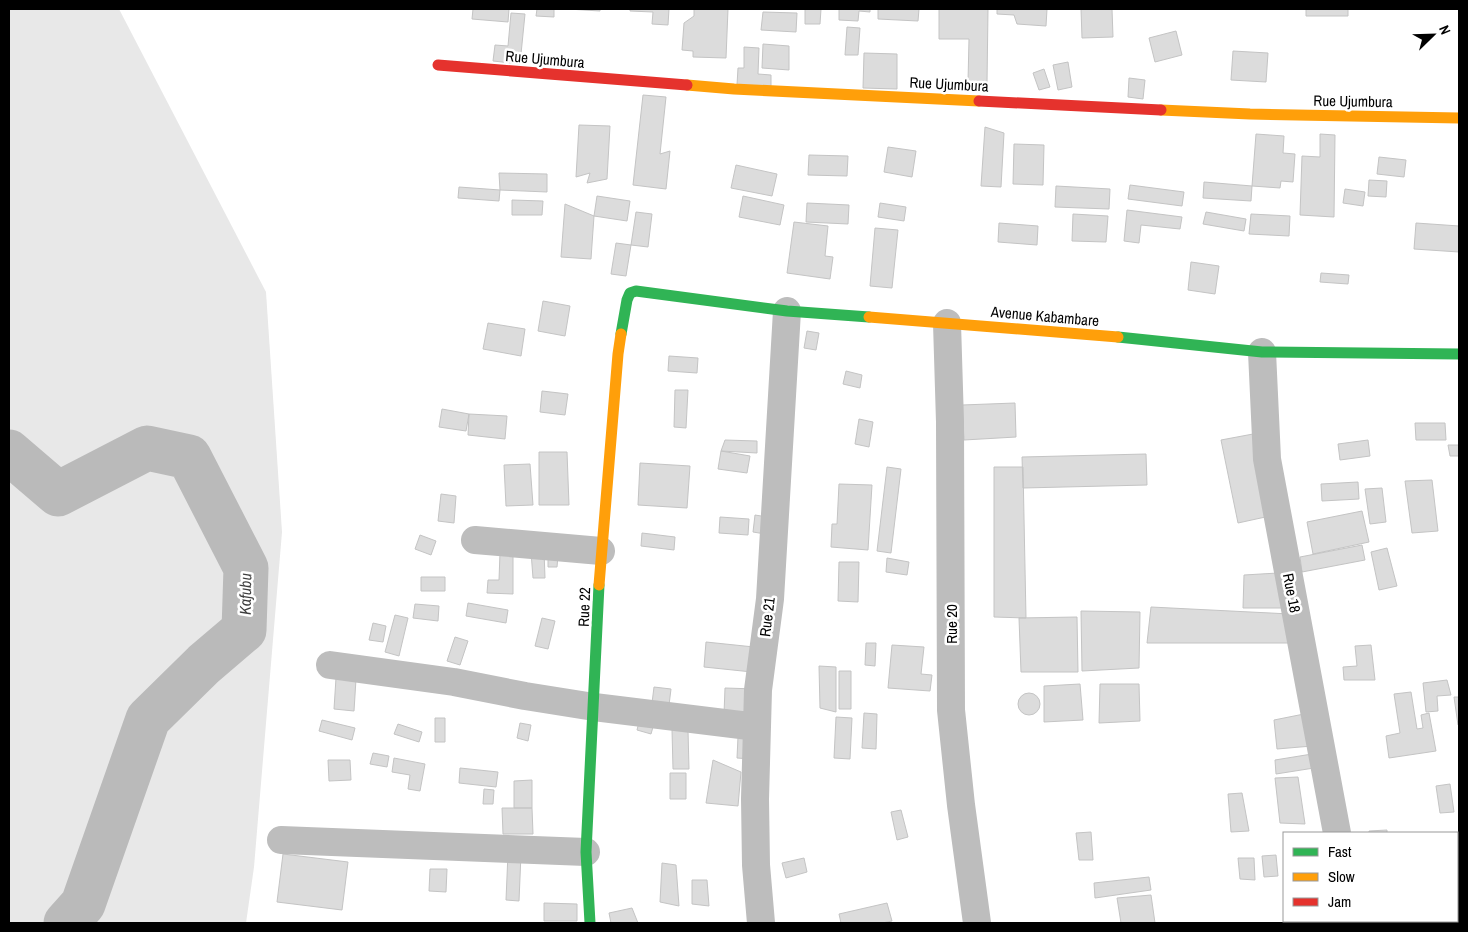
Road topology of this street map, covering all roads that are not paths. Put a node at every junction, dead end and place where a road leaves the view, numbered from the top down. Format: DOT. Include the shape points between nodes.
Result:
graph roads {
  1 [pos="438,65"];
  2 [pos="1459,118"];
  3 [pos="630,293"];
  4 [pos="788,311"];
  5 [pos="947,322"];
  6 [pos="1262,352"];
  7 [pos="1459,354"];
  8 [pos="475,540"];
  9 [pos="601,551"];
  10 [pos="330,666"];
  11 [pos="594,707"];
  12 [pos="757,728"];
  13 [pos="1337,832"];
  14 [pos="281,840"];
  15 [pos="586,852"];
  16 [pos="590,923"];
  17 [pos="762,923"];
  18 [pos="977,923"];
  1 -- 2 [label="street, Rue Ujumbura" via="734,89 1250,114"];
  3 -- 4 [label="street, Avenue Kabambare" via="636,291"];
  3 -- 9 [label="street, Rue 22" via="618,354"];
  4 -- 5 [label="street, Avenue Kabambare"];
  4 -- 12 [label="street, Rue 21" via="770,599 758,690"];
  5 -- 6 [label="street, Avenue Kabambare"];
  5 -- 18 [label="street, Rue 20" via="951,710"];
  6 -- 7 [label="street, Avenue Kabambare"];
  6 -- 13 [label="street, Rue 18" via="1267,459"];
  8 -- 9 [label="street"];
  9 -- 11 [label="street, Rue 22"];
  10 -- 11 [label="street" via="454,682"];
  11 -- 12 [label="street"];
  11 -- 15 [label="street, Rue 22"];
  12 -- 17 [label="street, Rue 21" via="756,865"];
  14 -- 15 [label="street"];
  15 -- 16 [label="street, Rue 22"];
}
